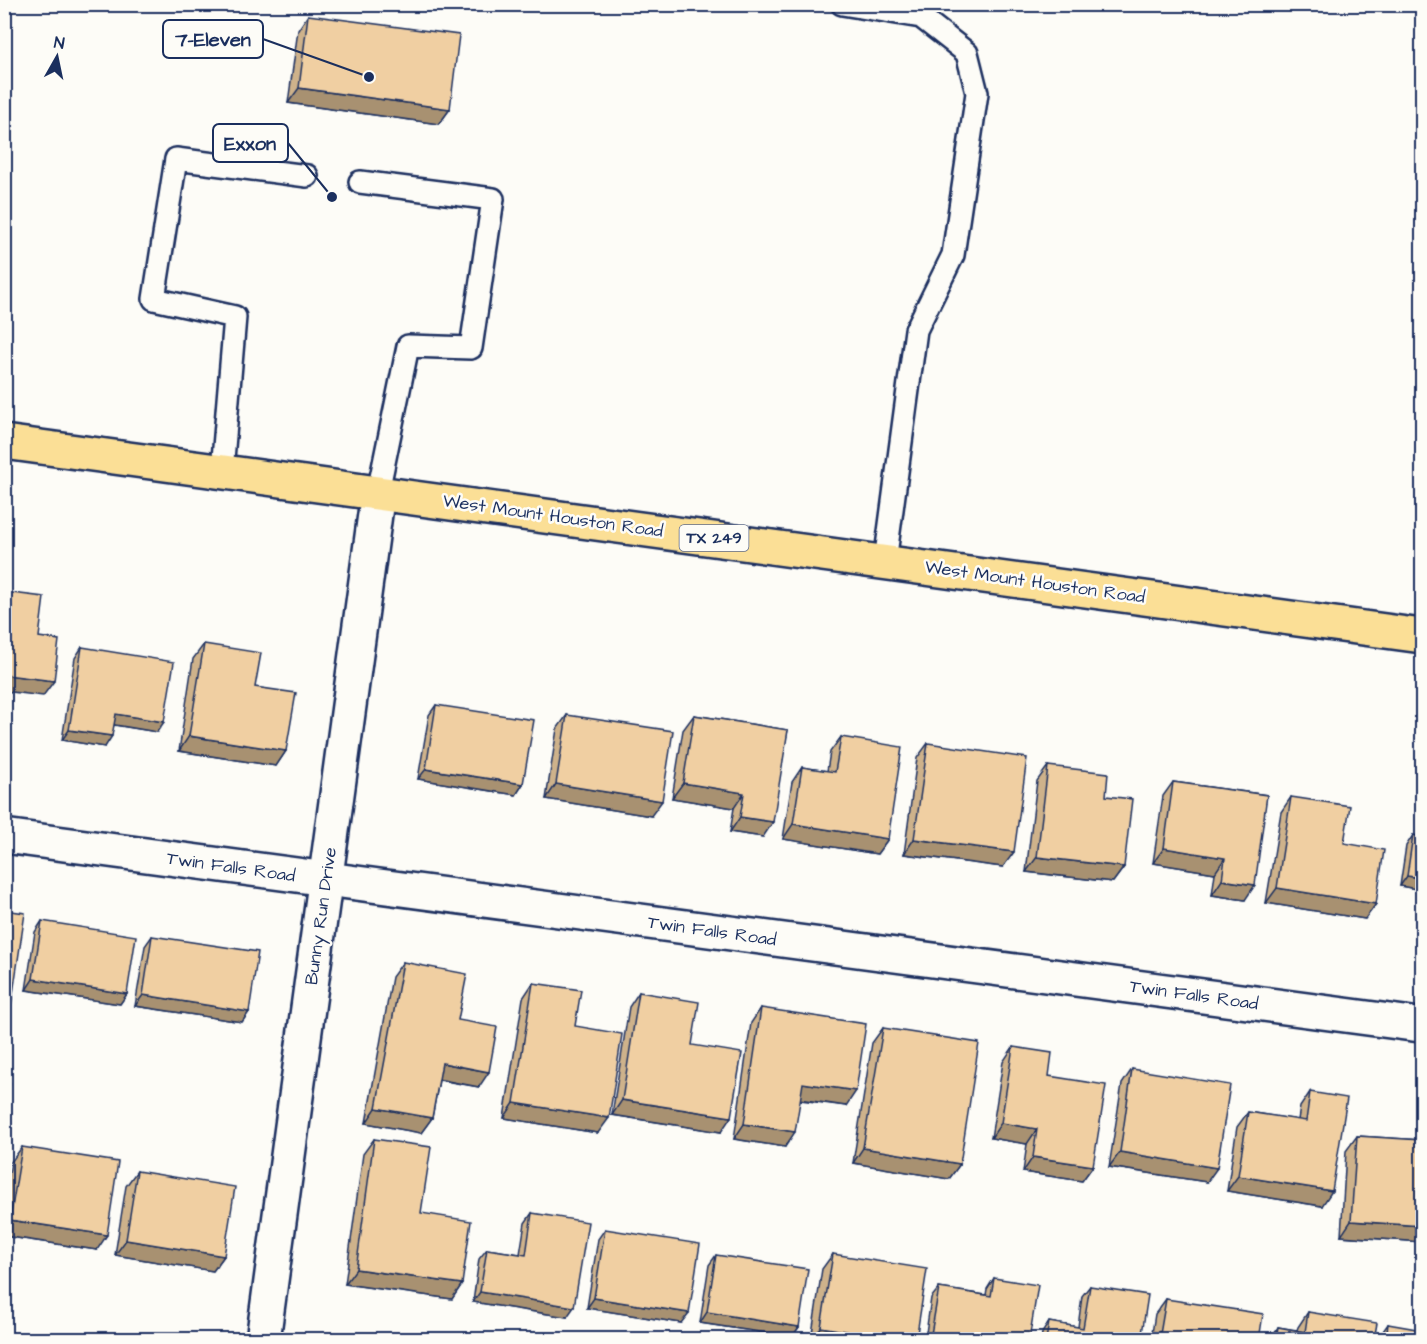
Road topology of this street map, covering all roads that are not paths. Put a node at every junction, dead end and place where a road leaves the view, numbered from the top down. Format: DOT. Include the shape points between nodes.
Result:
graph roads {
  1 [pos="856,5"];
  2 [pos="308,176"];
  3 [pos="360,182"];
  4 [pos="4,442"];
  5 [pos="222,471"];
  6 [pos="378,492"];
  7 [pos="885,562"];
  8 [pos="1422,636"];
  9 [pos="4,836"];
  10 [pos="326,880"];
  11 [pos="1420,1025"];
  12 [pos="263,1340"];
  1 -- 7 [label="lane" via="921,17 967,53 977,93 953,255 916,330"];
  2 -- 5 [label="lane" via="176,159 154,299 235,317"];
  3 -- 6 [label="lane" via="493,199 471,348 408,346"];
  4 -- 5 [label="main road, West Mount Houston Road / TX 249"];
  5 -- 6 [label="main road, West Mount Houston Road / TX 249"];
  6 -- 7 [label="main road, West Mount Houston Road / TX 249"];
  6 -- 10 [label="street, Bunny Run Drive"];
  7 -- 8 [label="main road, West Mount Houston Road / TX 249"];
  9 -- 10 [label="street, Twin Falls Road"];
  10 -- 11 [label="street, Twin Falls Road"];
  10 -- 12 [label="street, Bunny Run Drive"];
}
